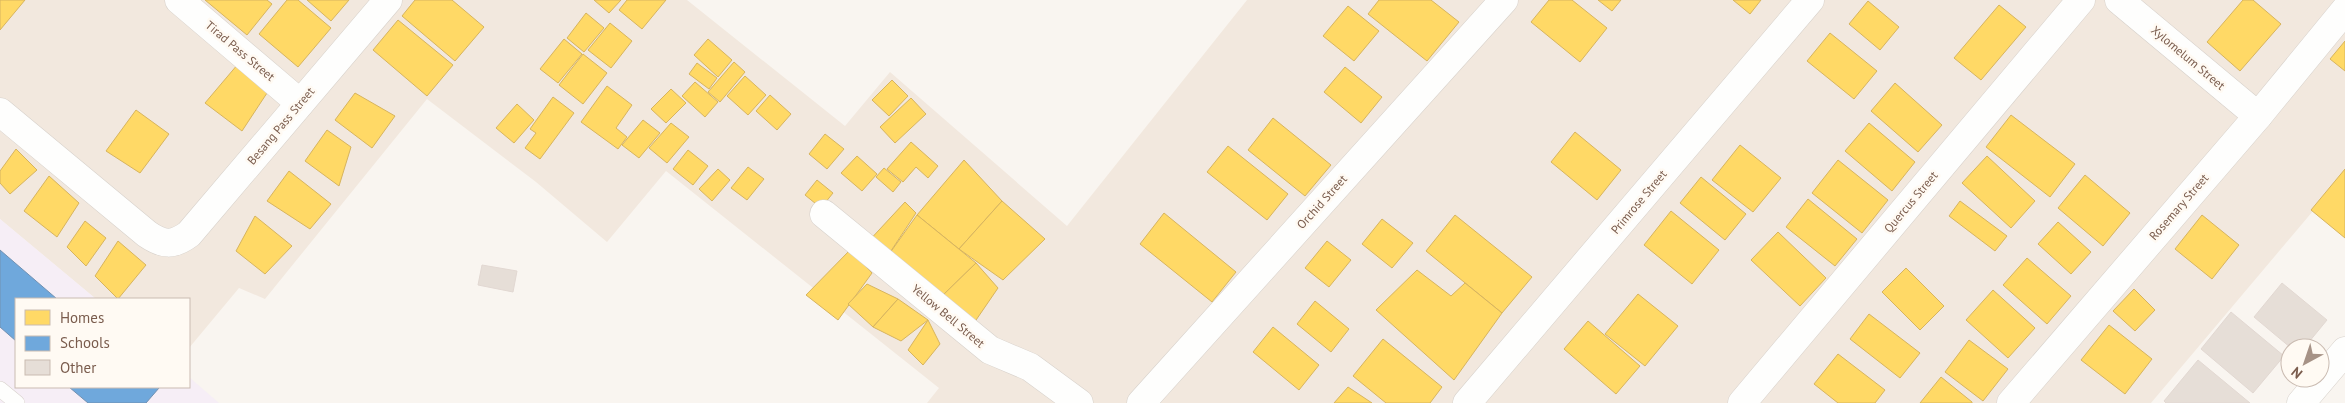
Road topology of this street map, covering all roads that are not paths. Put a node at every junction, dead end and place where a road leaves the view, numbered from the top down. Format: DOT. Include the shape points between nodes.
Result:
graph roads {
  1 [pos="180,0"];
  2 [pos="388,0"];
  3 [pos="1504,0"];
  4 [pos="1810,0"];
  5 [pos="2081,0"];
  6 [pos="2119,0"];
  7 [pos="2345,10"];
  8 [pos="300,103"];
  9 [pos="0,112"];
  10 [pos="2258,116"];
  11 [pos="824,214"];
  12 [pos="2345,351"];
  13 [pos="0,389"];
  14 [pos="17,403"];
  15 [pos="1079,403"];
  16 [pos="1141,403"];
  17 [pos="1467,403"];
  18 [pos="1742,403"];
  19 [pos="2011,403"];
  20 [pos="2301,403"];
  1 -- 8 [label="street, Tirad Pass Street"];
  2 -- 8 [label="street, Besang Pass Street"];
  3 -- 16 [label="street, Orchid Street"];
  4 -- 17 [label="street, Primrose Street"];
  5 -- 18 [label="street, Quercus Street"];
  6 -- 10 [label="street, Xylomelum Street"];
  7 -- 10 [label="street, Rosemary Street"];
  8 -- 9 [label="street, Besang Pass Street" via="189,234 169,245 147,234"];
  10 -- 19 [label="street, Rosemary Street"];
  11 -- 15 [label="street, Yellow Bell Street" via="990,350 1030,367"];
  12 -- 20 [label="street"];
  13 -- 14 [label="lane"];
}
